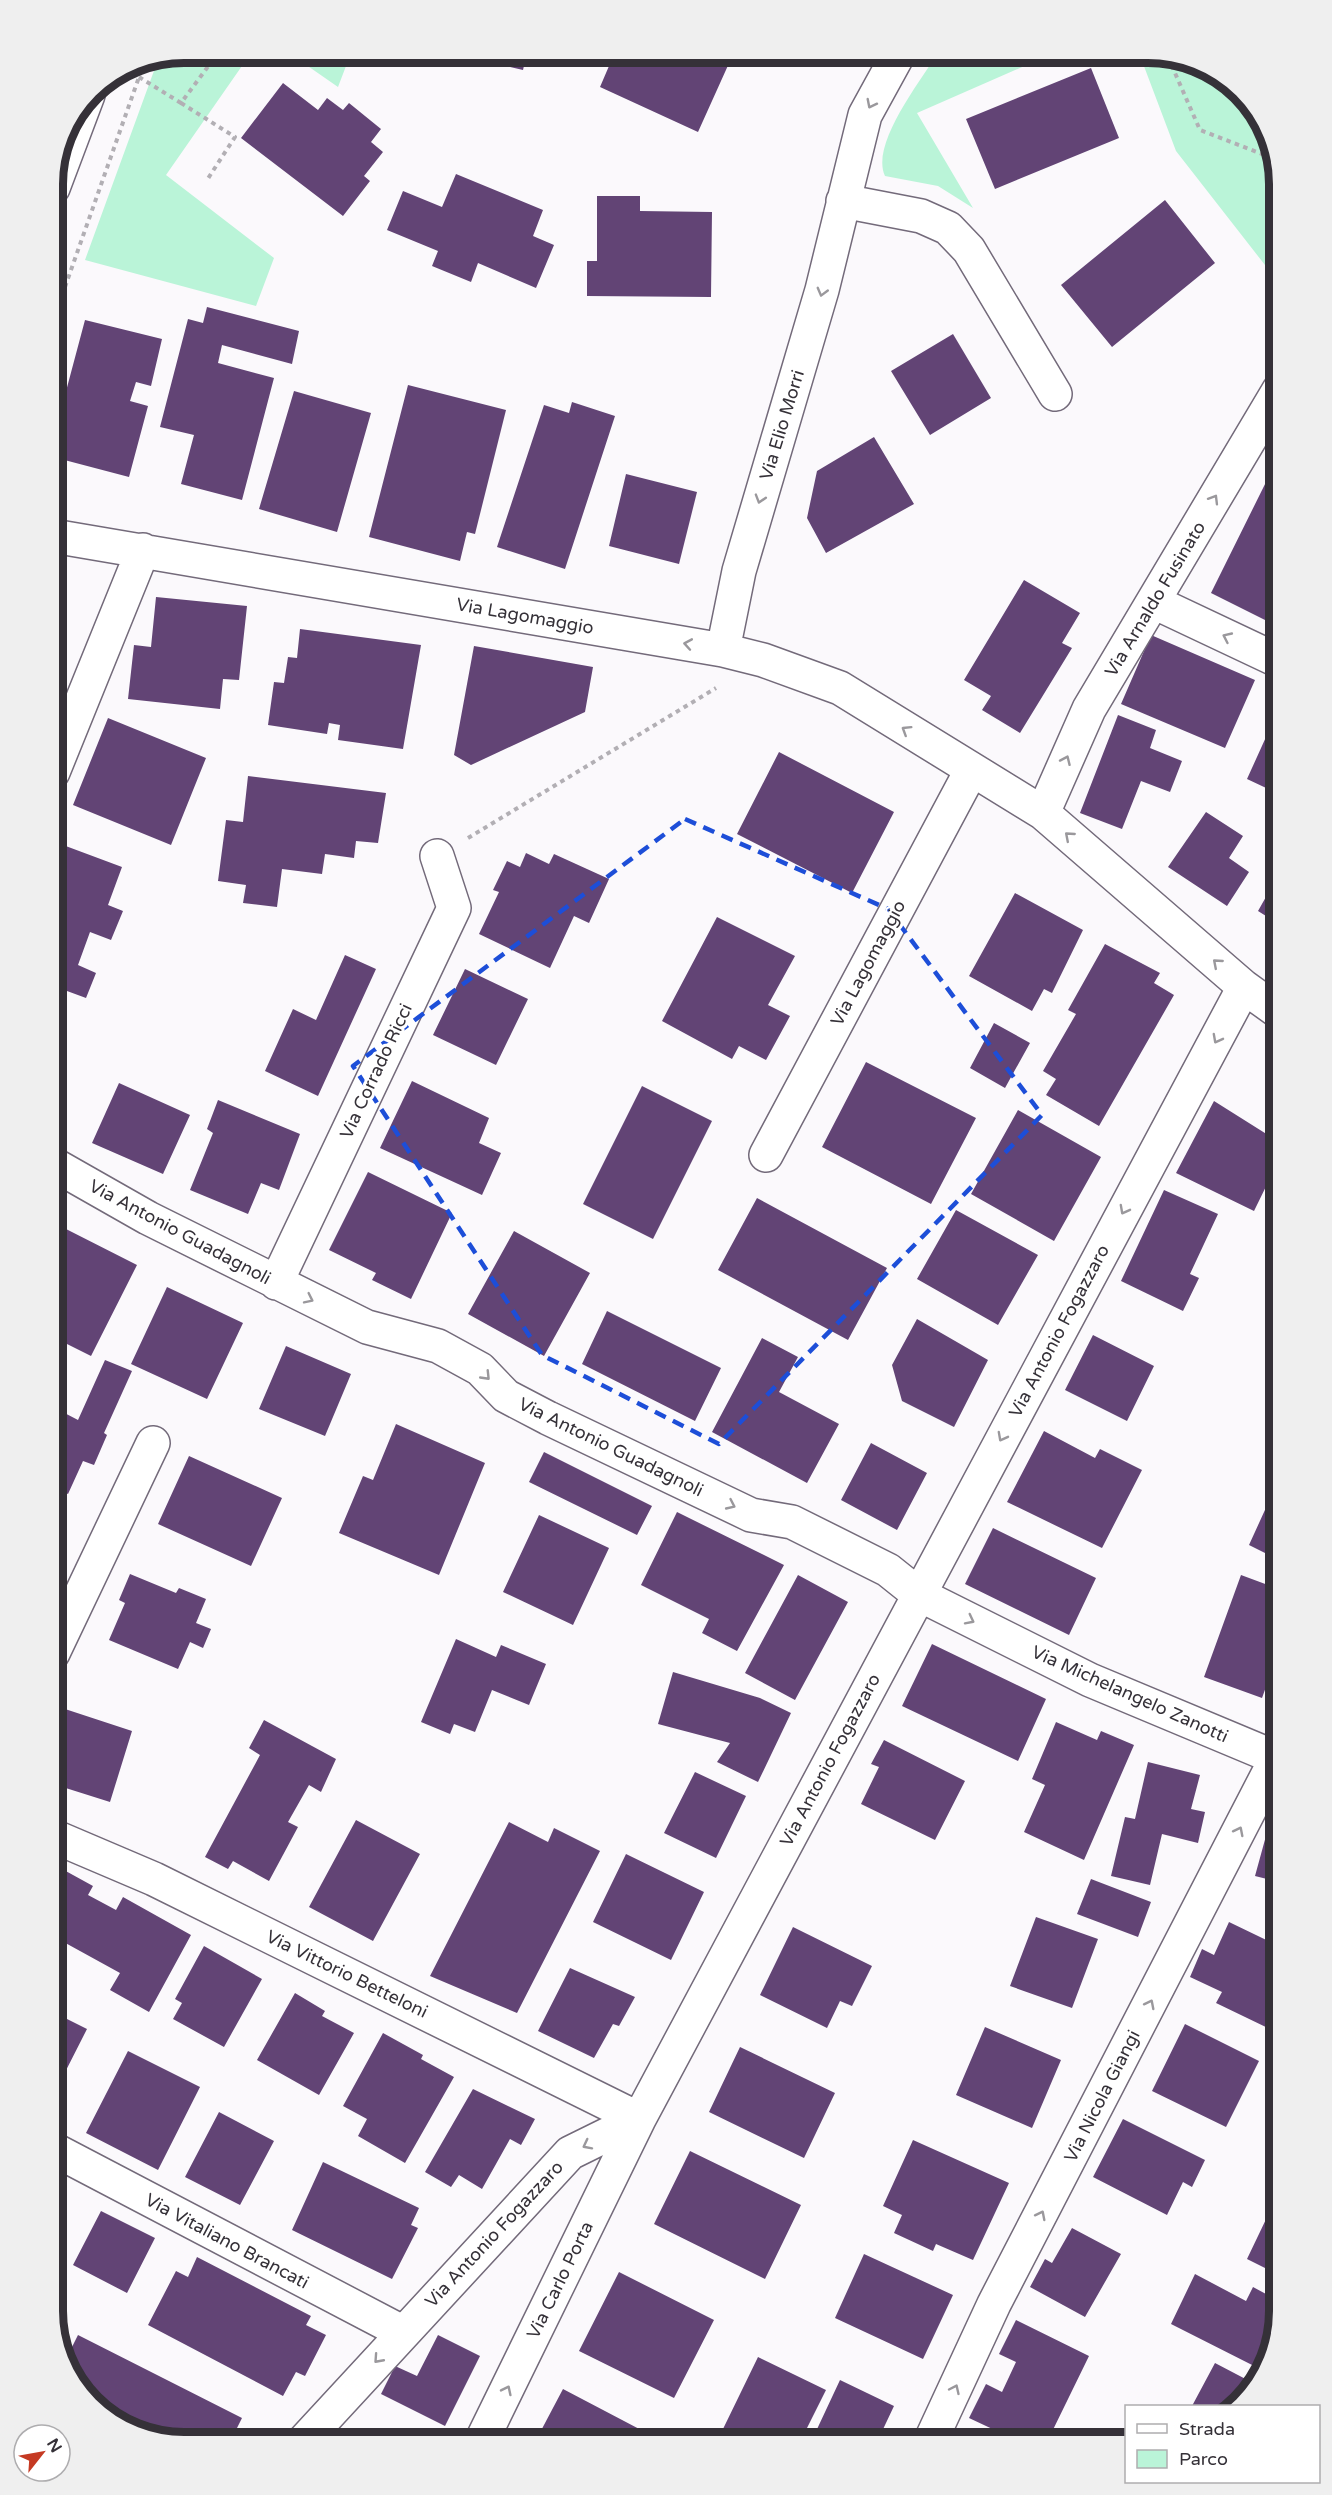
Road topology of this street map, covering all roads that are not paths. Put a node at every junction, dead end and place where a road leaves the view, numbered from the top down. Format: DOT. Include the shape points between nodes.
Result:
graph roads {
  1 [pos="894,63"];
  2 [pos="843,201"];
  3 [pos="1055,394"];
  4 [pos="1269,409"];
  5 [pos="63,538"];
  6 [pos="143,550"];
  7 [pos="1154,602"];
  8 [pos="723,650"];
  9 [pos="1269,657"];
  10 [pos="63,747"];
  11 [pos="971,771"];
  12 [pos="1043,813"];
  13 [pos="437,856"];
  14 [pos="1245,987"];
  15 [pos="1269,1004"];
  16 [pos="766,1155"];
  17 [pos="63,1170"];
  18 [pos="276,1283"];
  19 [pos="153,1443"];
  20 [pos="918,1594"];
  21 [pos="63,1632"];
  22 [pos="1269,1752"];
  23 [pos="1269,1775"];
  24 [pos="63,1841"];
  25 [pos="639,2118"];
  26 [pos="63,2155"];
  27 [pos="402,2332"];
  28 [pos="312,2432"];
  29 [pos="487,2432"];
  30 [pos="935,2432"];
  1 -- 2 [label="street, Via Elio Morri, one-way" via="865,115"];
  2 -- 3 [label="street" via="921,216 948,228 969,250"];
  2 -- 8 [label="street, Via Elio Morri, one-way" via="822,290 739,571"];
  7 -- 4 [label="street, Via Arnaldo Fusinato, one-way"];
  5 -- 6 [label="street, Via Lagomaggio"];
  8 -- 6 [label="street, Via Lagomaggio, one-way"];
  6 -- 10 [label="street"];
  9 -- 7 [label="street, one-way"];
  12 -- 7 [label="street, Via Arnaldo Fusinato, one-way" via="1089,709"];
  11 -- 8 [label="street, Via Lagomaggio, one-way" via="840,688"];
  11 -- 12 [label="street, Via Lagomaggio"];
  11 -- 16 [label="street, Via Lagomaggio"];
  14 -- 12 [label="street, Via Lagomaggio, one-way"];
  13 -- 18 [label="street, Via Corrado Ricci" via="454,908"];
  14 -- 15 [label="street, Via Lagomaggio"];
  14 -- 20 [label="street, Via Antonio Fogazzaro, one-way"];
  17 -- 18 [label="street, Via Antonio Guadagnoli"];
  18 -- 20 [label="street, Via Antonio Guadagnoli, one-way" via="367,1327 438,1346 480,1369 516,1402 751,1515 792,1522 888,1570"];
  19 -- 21 [label="street"];
  20 -- 22 [label="street, Via Michelangelo Zanotti, one-way" via="1090,1680"];
  20 -- 25 [label="street, Via Antonio Fogazzaro"];
  30 -- 23 [label="street, Via Nicola Giangi, one-way" via="994,2304"];
  24 -- 25 [label="street, Via Vittorio Betteloni" via="154,1879"];
  25 -- 27 [label="street, Via Antonio Fogazzaro, one-way" via="570,2153"];
  29 -- 25 [label="street, Via Carlo Porta, one-way"];
  26 -- 27 [label="street, Via Vitaliano Brancati"];
  27 -- 28 [label="street, Via Antonio Fogazzaro, one-way"];
}
